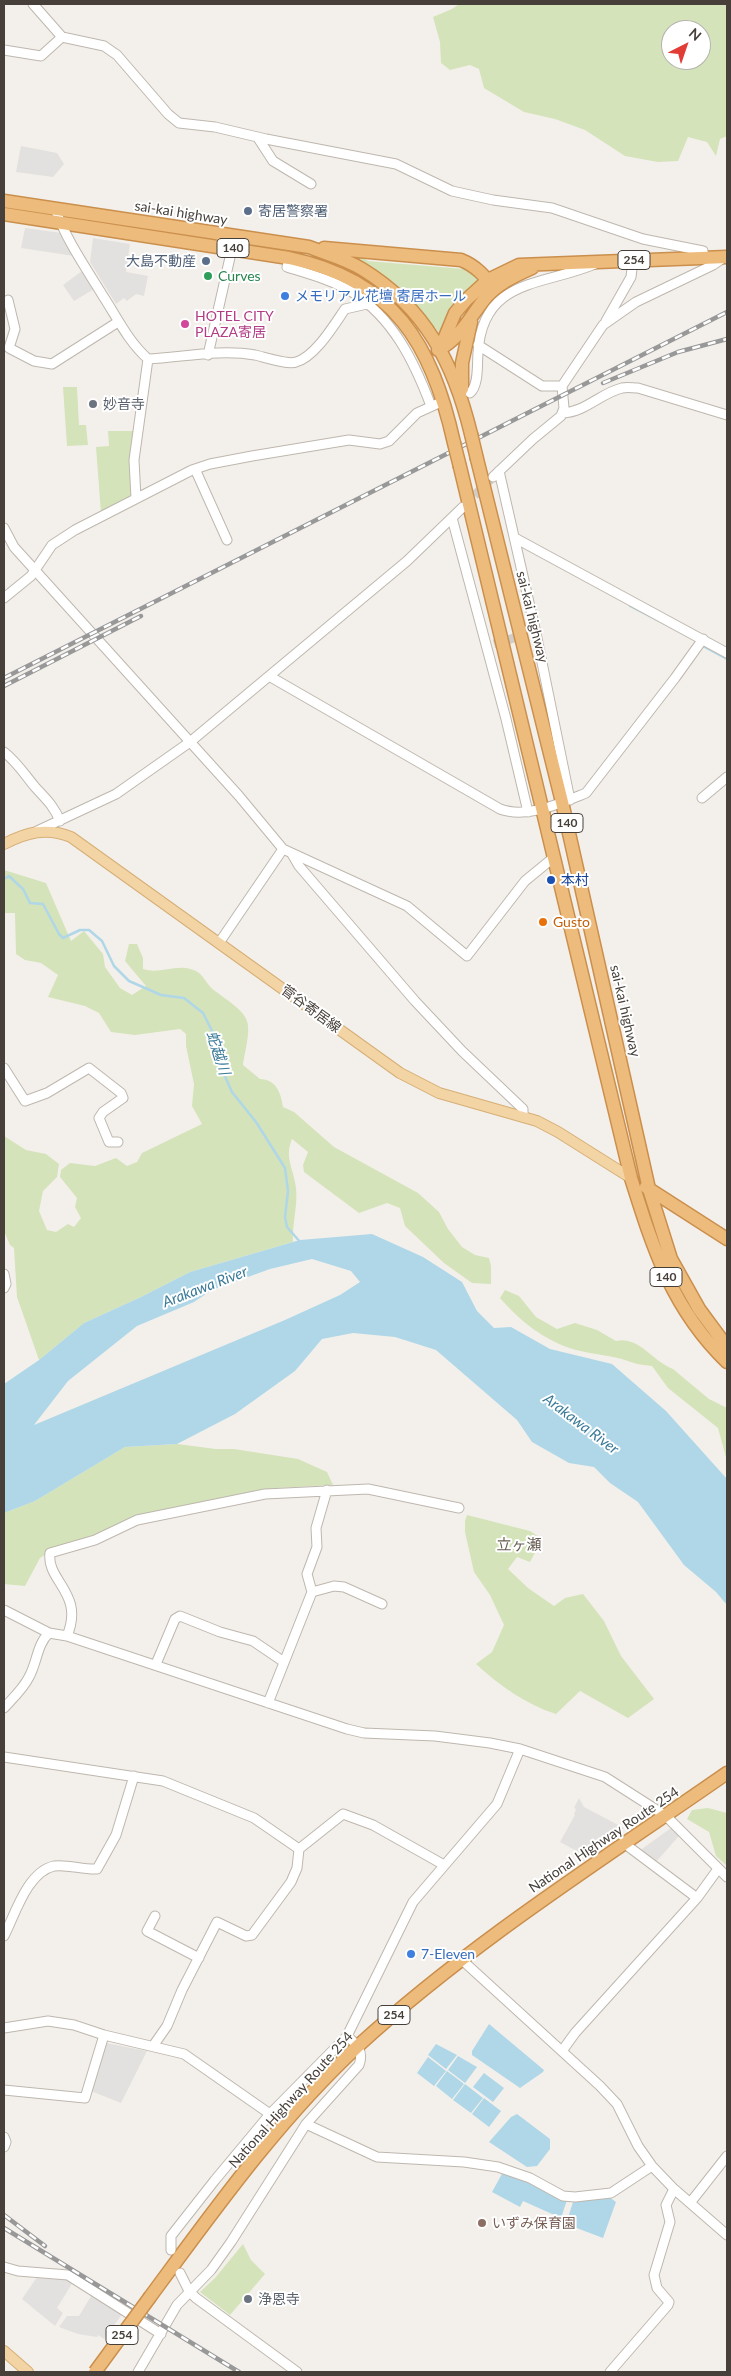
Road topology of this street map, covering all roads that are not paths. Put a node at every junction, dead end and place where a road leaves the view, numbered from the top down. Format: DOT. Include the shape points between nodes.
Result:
graph roads {
  1 [pos="33,4"];
  2 [pos="62,37"];
  3 [pos="4,50"];
  4 [pos="258,138"];
  5 [pos="311,184"];
  6 [pos="4,201"];
  7 [pos="55,208"];
  8 [pos="4,214"];
  9 [pos="60,223"];
  10 [pos="233,242"];
  11 [pos="309,247"];
  12 [pos="726,257"];
  13 [pos="704,258"];
  14 [pos="633,260"];
  15 [pos="602,262"];
  16 [pos="319,271"];
  17 [pos="491,285"];
  18 [pos="8,300"];
  19 [pos="367,304"];
  20 [pos="471,320"];
  21 [pos="118,322"];
  22 [pos="603,325"];
  23 [pos="478,345"];
  24 [pos="440,349"];
  25 [pos="208,355"];
  26 [pos="427,356"];
  27 [pos="148,359"];
  28 [pos="562,386"];
  29 [pos="467,399"];
  30 [pos="563,413"];
  31 [pos="727,415"];
  32 [pos="195,469"];
  33 [pos="136,498"];
  34 [pos="463,507"];
  35 [pos="452,518"];
  36 [pos="4,528"];
  37 [pos="515,538"];
  38 [pos="227,540"];
  39 [pos="35,571"];
  40 [pos="4,598"];
  41 [pos="703,639"];
  42 [pos="727,653"];
  43 [pos="269,676"];
  44 [pos="190,742"];
  45 [pos="4,752"];
  46 [pos="727,777"];
  47 [pos="702,798"];
  48 [pos="566,801"];
  49 [pos="542,808"];
  50 [pos="528,812"];
  51 [pos="60,821"];
  52 [pos="36,831"];
  53 [pos="4,844"];
  54 [pos="283,849"];
  55 [pos="292,854"];
  56 [pos="553,858"];
  57 [pos="219,943"];
  58 [pos="622,1063"];
  59 [pos="4,1068"];
  60 [pos="606,1068"];
  61 [pos="523,1117"];
  62 [pos="118,1142"];
  63 [pos="631,1178"];
  64 [pos="648,1189"];
  65 [pos="727,1238"];
  66 [pos="4,1274"];
  67 [pos="4,1288"];
  68 [pos="699,1310"];
  69 [pos="688,1317"];
  70 [pos="727,1347"];
  71 [pos="727,1362"];
  72 [pos="326,1490"];
  73 [pos="459,1508"];
  74 [pos="312,1592"];
  75 [pos="382,1604"];
  76 [pos="4,1610"];
  77 [pos="49,1633"];
  78 [pos="67,1636"];
  79 [pos="284,1662"];
  80 [pos="156,1664"];
  81 [pos="268,1703"];
  82 [pos="4,1708"];
  83 [pos="520,1749"];
  84 [pos="4,1757"];
  85 [pos="727,1773"];
  86 [pos="134,1776"];
  87 [pos="666,1816"];
  88 [pos="625,1844"];
  89 [pos="299,1849"];
  90 [pos="444,1865"];
  91 [pos="718,1869"];
  92 [pos="727,1877"];
  93 [pos="697,1898"];
  94 [pos="156,1916"];
  95 [pos="4,1936"];
  96 [pos="199,1958"];
  97 [pos="462,1960"];
  98 [pos="4,2028"];
  99 [pos="104,2035"];
  100 [pos="347,2036"];
  101 [pos="153,2046"];
  102 [pos="358,2046"];
  103 [pos="562,2051"];
  104 [pos="4,2090"];
  105 [pos="270,2114"];
  106 [pos="306,2124"];
  107 [pos="4,2137"];
  108 [pos="4,2147"];
  109 [pos="727,2156"];
  110 [pos="652,2166"];
  111 [pos="674,2189"];
  112 [pos="690,2203"];
  113 [pos="727,2236"];
  114 [pos="171,2250"];
  115 [pos="4,2267"];
  116 [pos="180,2273"];
  117 [pos="189,2291"];
  118 [pos="160,2334"];
  119 [pos="4,2351"];
  120 [pos="28,2372"];
  121 [pos="94,2372"];
  122 [pos="138,2372"];
  123 [pos="297,2372"];
  124 [pos="610,2372"];
  1 -- 2 [label="street"];
  2 -- 3 [label="street" via="42,56"];
  2 -- 4 [label="street" via="104,46 117,55 179,123 214,127"];
  4 -- 5 [label="street" via="273,160"];
  4 -- 13 [label="street" via="396,164 452,191 552,208 643,239 703,251"];
  6 -- 7 [label="highway, sai-kai highway / 140"];
  7 -- 9 [label="street"];
  7 -- 10 [label="highway, sai-kai highway / 140"];
  8 -- 9 [label="highway, sai-kai highway / 140"];
  9 -- 10 [label="highway, sai-kai highway / 140"];
  9 -- 21 [label="street"];
  10 -- 11 [label="highway, sai-kai highway / 140"];
  10 -- 16 [label="highway, sai-kai highway / 140" via="289,258"];
  10 -- 25 [label="street"];
  11 -- 17 [label="highway" via="461,260 471,264"];
  11 -- 24 [label="highway, sai-kai highway / 140" via="362,269 390,289 426,325"];
  12 -- 13 [label="highway, 254"];
  12 -- 22 [label="street" via="636,302"];
  13 -- 14 [label="highway, 254"];
  14 -- 15 [label="highway, 254"];
  14 -- 22 [label="street" via="631,277"];
  15 -- 17 [label="highway, 254" via="520,265"];
  15 -- 23 [label="street" via="577,272 541,279 507,294 492,308 482,327"];
  16 -- 19 [label="street"];
  16 -- 26 [label="highway, sai-kai highway / 140" via="358,284 391,308"];
  17 -- 20 [label="highway, 254"];
  17 -- 24 [label="highway, 254" via="455,313"];
  18 -- 21 [label="street" via="15,329 9,348 34,361 52,364"];
  19 -- 25 [label="street" via="345,309 325,338 306,358 294,363 239,353"];
  19 -- 32 [label="street" via="383,318 406,349 435,404 380,444 349,440 244,457"];
  20 -- 24 [label="highway, 254"];
  20 -- 29 [label="highway" via="462,363"];
  21 -- 27 [label="street"];
  22 -- 28 [label="street"];
  23 -- 28 [label="street" via="542,386"];
  23 -- 29 [label="street" via="474,390"];
  24 -- 26 [label="highway, 254"];
  24 -- 29 [label="highway, sai-kai highway / 140"];
  25 -- 27 [label="street"];
  26 -- 49 [label="highway, sai-kai highway / 140, bridge" via="443,398"];
  27 -- 33 [label="street" via="134,460"];
  28 -- 30 [label="street"];
  29 -- 48 [label="highway, sai-kai highway / 140, bridge" via="477,459"];
  30 -- 31 [label="street" via="577,411 621,388 638,388"];
  30 -- 37 [label="street" via="496,474"];
  32 -- 33 [label="street"];
  32 -- 38 [label="street"];
  33 -- 39 [label="street" via="52,545"];
  34 -- 35 [label="street"];
  35 -- 43 [label="street"];
  35 -- 50 [label="street" via="490,645"];
  36 -- 39 [label="street" via="14,547"];
  37 -- 41 [label="street"];
  37 -- 48 [label="street"];
  39 -- 40 [label="street"];
  39 -- 44 [label="street"];
  41 -- 42 [label="street"];
  41 -- 48 [label="street" via="586,793"];
  43 -- 44 [label="street"];
  43 -- 50 [label="street" via="500,808 511,813"];
  44 -- 51 [label="street" via="116,794"];
  44 -- 54 [label="street"];
  45 -- 51 [label="street" via="48,799"];
  46 -- 47 [label="street"];
  48 -- 49 [label="street"];
  48 -- 58 [label="highway, sai-kai highway / 140"];
  49 -- 50 [label="street"];
  49 -- 56 [label="highway, sai-kai highway / 140"];
  51 -- 52 [label="street"];
  52 -- 53 [label="main road, 菅谷寄居線"];
  52 -- 57 [label="main road, 菅谷寄居線" via="71,837"];
  54 -- 55 [label="street"];
  54 -- 57 [label="street"];
  55 -- 56 [label="street" via="349,877 407,906 466,956 525,881"];
  55 -- 61 [label="street" via="415,1001 523,1109"];
  56 -- 60 [label="highway, sai-kai highway / 140"];
  57 -- 61 [label="main road, 菅谷寄居線" via="400,1073 439,1093"];
  58 -- 60 [label="highway"];
  58 -- 64 [label="highway, sai-kai highway / 140"];
  59 -- 62 [label="street" via="25,1101 48,1093 88,1068 121,1093 123,1098 99,1118 109,1142"];
  60 -- 63 [label="highway, sai-kai highway / 140"];
  61 -- 63 [label="main road, 菅谷寄居線" via="558,1132"];
  63 -- 64 [label="highway"];
  63 -- 69 [label="highway, sai-kai highway / 140" via="655,1253"];
  64 -- 65 [label="highway"];
  64 -- 68 [label="highway, sai-kai highway / 140" via="671,1260"];
  66 -- 67 [label="street"];
  68 -- 69 [label="highway"];
  68 -- 70 [label="highway, sai-kai highway / 140"];
  69 -- 71 [label="highway, sai-kai highway / 140"];
  72 -- 73 [label="street" via="368,1489"];
  72 -- 74 [label="street" via="316,1528 317,1547 307,1574"];
  72 -- 78 [label="street" via="265,1494 137,1520 95,1540 50,1553 48,1561 72,1605 72,1624"];
  74 -- 75 [label="street" via="344,1586"];
  74 -- 79 [label="street"];
  76 -- 77 [label="street"];
  77 -- 78 [label="street"];
  77 -- 82 [label="street" via="24,1687"];
  78 -- 80 [label="street"];
  79 -- 80 [label="street" via="253,1641 180,1616 175,1620"];
  79 -- 81 [label="street"];
  80 -- 81 [label="street"];
  81 -- 83 [label="street" via="364,1734 435,1736"];
  83 -- 87 [label="street" via="605,1777"];
  83 -- 90 [label="street" via="497,1804"];
  84 -- 86 [label="street"];
  85 -- 87 [label="highway, National Highway Route 254 / 254"];
  86 -- 89 [label="street" via="163,1781 254,1818"];
  86 -- 95 [label="street" via="116,1835 97,1868 56,1866 47,1869 20,1899"];
  87 -- 88 [label="highway, National Highway Route 254 / 254"];
  87 -- 91 [label="street"];
  88 -- 93 [label="street"];
  88 -- 97 [label="highway, National Highway Route 254 / 254"];
  89 -- 90 [label="street" via="343,1814 373,1825"];
  89 -- 96 [label="street" via="297,1868 291,1882 252,1935 246,1936 217,1922"];
  90 -- 100 [label="street" via="413,1902"];
  91 -- 92 [label="street"];
  91 -- 93 [label="street"];
  93 -- 103 [label="street"];
  94 -- 96 [label="street" via="147,1931"];
  96 -- 101 [label="street" via="167,2026"];
  97 -- 102 [label="highway, National Highway Route 254 / 254"];
  97 -- 103 [label="street"];
  98 -- 99 [label="street" via="48,2021"];
  99 -- 101 [label="street"];
  99 -- 104 [label="street" via="84,2098"];
  100 -- 102 [label="street"];
  100 -- 105 [label="street"];
  101 -- 105 [label="street" via="184,2054"];
  102 -- 106 [label="street" via="362,2058 359,2065"];
  102 -- 121 [label="highway, National Highway Route 254 / 254, bridge" via="221,2201"];
  103 -- 110 [label="street" via="617,2104"];
  105 -- 114 [label="street" via="171,2236"];
  106 -- 110 [label="street" via="377,2157 498,2167 530,2178 563,2196 611,2193"];
  106 -- 117 [label="street" via="231,2242 211,2270"];
  107 -- 108 [label="street"];
  109 -- 112 [label="street"];
  110 -- 111 [label="street"];
  111 -- 112 [label="street"];
  111 -- 124 [label="street" via="666,2205 670,2222 654,2275 657,2288 668,2305"];
  112 -- 113 [label="street"];
  115 -- 118 [label="street" via="18,2272 68,2275"];
  116 -- 117 [label="street"];
  117 -- 118 [label="street"];
  117 -- 123 [label="street"];
  118 -- 122 [label="street"];
  119 -- 120 [label="main road"];
}
